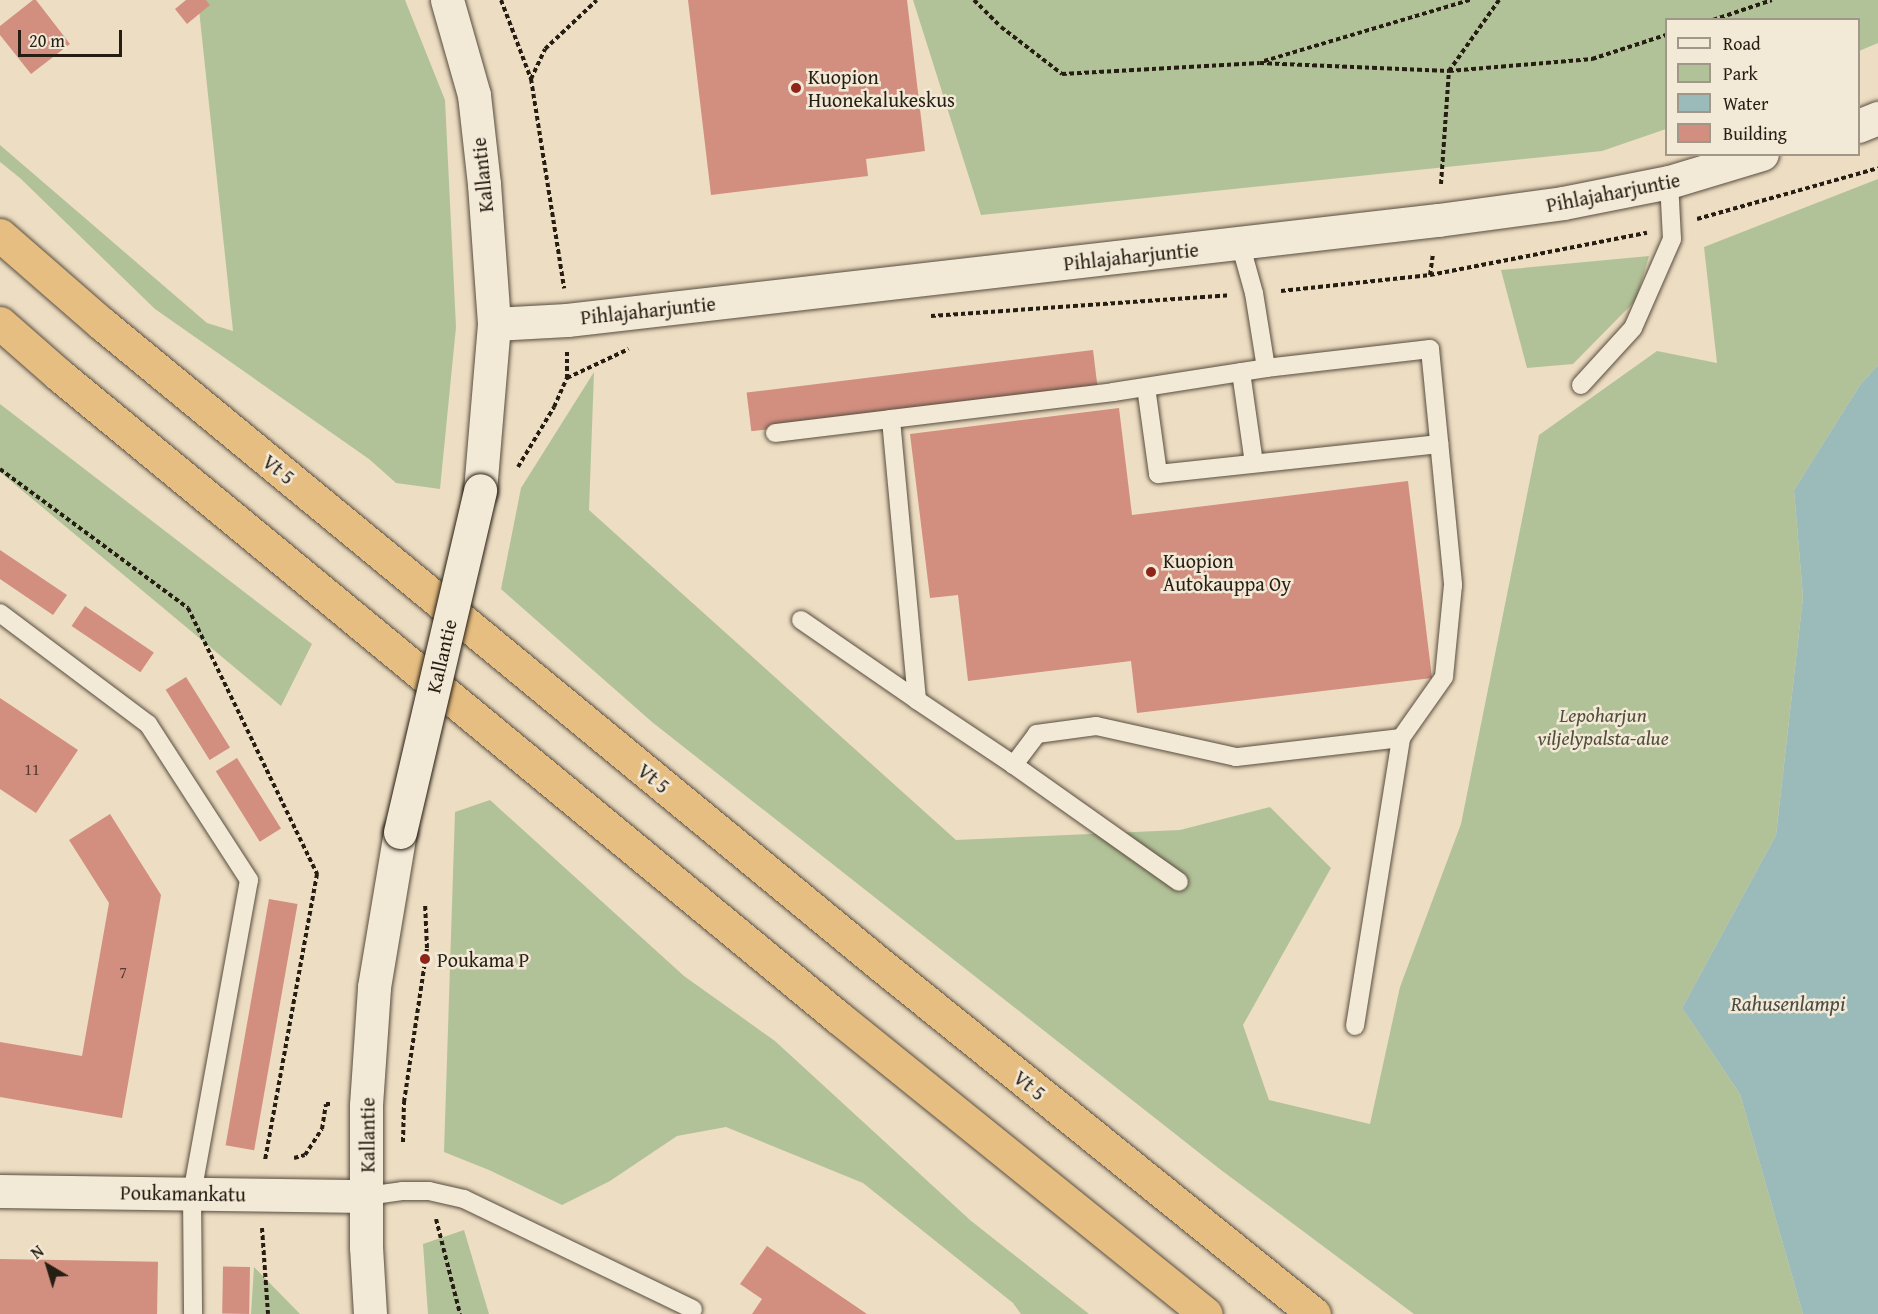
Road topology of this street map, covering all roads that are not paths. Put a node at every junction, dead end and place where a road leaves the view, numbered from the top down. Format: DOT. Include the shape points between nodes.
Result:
graph roads {
  1 [pos="447,0"];
  2 [pos="1878,118"];
  3 [pos="1860,125"];
  4 [pos="1755,156"];
  5 [pos="1669,182"];
  6 [pos="0,235"];
  7 [pos="1240,243"];
  8 [pos="0,323"];
  9 [pos="495,324"];
  10 [pos="1266,368"];
  11 [pos="1241,372"];
  12 [pos="1581,385"];
  13 [pos="1146,387"];
  14 [pos="891,419"];
  15 [pos="775,433"];
  16 [pos="1439,444"];
  17 [pos="1254,464"];
  18 [pos="0,613"];
  19 [pos="801,620"];
  20 [pos="917,700"];
  21 [pos="1401,738"];
  22 [pos="1014,765"];
  23 [pos="1179,882"];
  24 [pos="1355,1026"];
  25 [pos="0,1191"];
  26 [pos="192,1193"];
  27 [pos="367,1196"];
  28 [pos="693,1309"];
  29 [pos="193,1314"];
  30 [pos="370,1314"];
  31 [pos="1206,1314"];
  32 [pos="1314,1314"];
  1 -- 9 [label="street, Kallantie" via="474,95"];
  2 -- 3 [label="street"];
  4 -- 5 [label="street, Pihlajaharjuntie"];
  5 -- 7 [label="street, Pihlajaharjuntie" via="1563,203"];
  5 -- 12 [label="lane" via="1671,239 1633,328"];
  6 -- 32 [label="highway, Vt 5" via="872,958"];
  7 -- 9 [label="street, Pihlajaharjuntie" via="567,320"];
  7 -- 10 [label="lane" via="1254,293"];
  8 -- 31 [label="highway" via="829,1011"];
  9 -- 27 [label="street, Kallantie, bridge" via="480,490 400,832 374,987 366,1105"];
  10 -- 11 [label="lane"];
  10 -- 16 [label="lane" via="1430,349"];
  11 -- 13 [label="lane"];
  11 -- 17 [label="lane"];
  13 -- 14 [label="lane"];
  13 -- 17 [label="lane" via="1158,474"];
  14 -- 15 [label="lane"];
  14 -- 20 [label="lane"];
  16 -- 17 [label="lane"];
  16 -- 21 [label="lane" via="1453,585 1444,677"];
  18 -- 26 [label="lane" via="148,724 249,880"];
  19 -- 20 [label="lane"];
  20 -- 22 [label="lane"];
  21 -- 22 [label="lane" via="1236,757 1096,726 1037,734"];
  21 -- 24 [label="lane"];
  22 -- 23 [label="lane"];
  25 -- 26 [label="street, Poukamankatu"];
  26 -- 27 [label="street, Poukamankatu"];
  26 -- 29 [label="lane"];
  27 -- 28 [label="lane" via="429,1191 464,1199"];
  27 -- 30 [label="street, Kallantie"];
}
